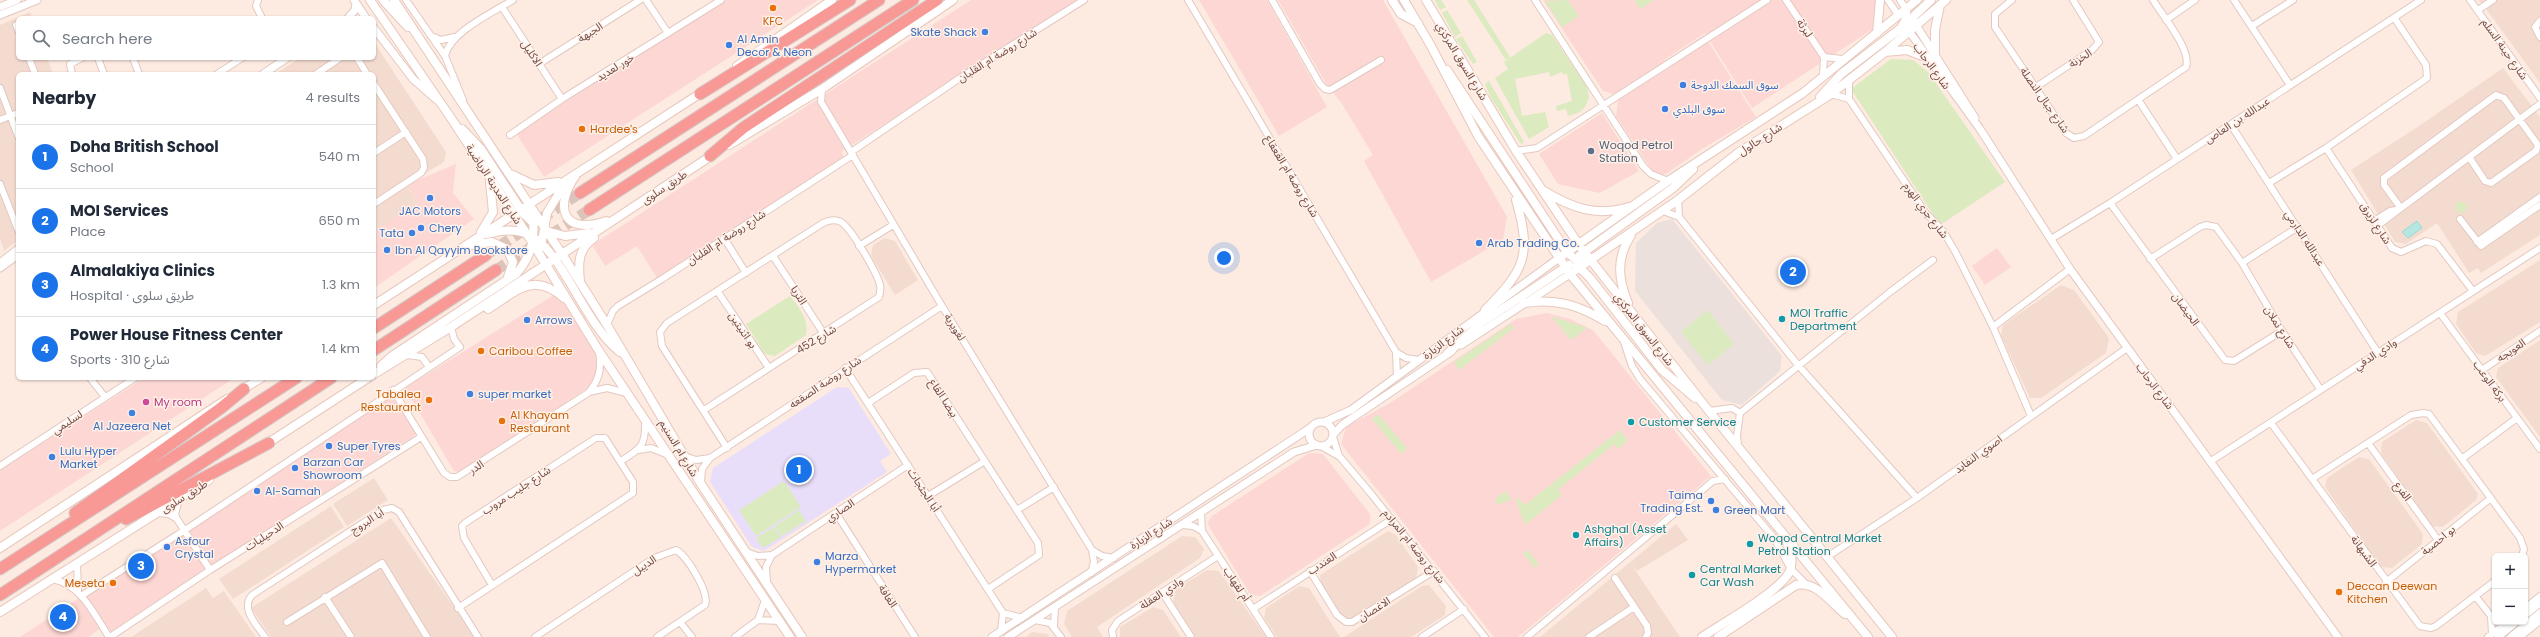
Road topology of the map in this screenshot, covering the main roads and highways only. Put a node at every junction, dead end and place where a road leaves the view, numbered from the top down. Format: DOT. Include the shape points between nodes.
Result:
graph roads {
  1 [pos="370,0"];
  2 [pos="383,0"];
  3 [pos="394,0"];
  4 [pos="832,0"];
  5 [pos="850,0"];
  6 [pos="879,0"];
  7 [pos="913,0"];
  8 [pos="937,0"];
  9 [pos="953,0"];
  10 [pos="1392,0"];
  11 [pos="1404,0"];
  12 [pos="1426,0"];
  13 [pos="1880,0"];
  14 [pos="1917,0"];
  15 [pos="1931,0"];
  16 [pos="1943,3"];
  17 [pos="1906,10"];
  18 [pos="1914,22"];
  19 [pos="1418,23"];
  20 [pos="1906,28"];
  21 [pos="1877,33"];
  22 [pos="422,42"];
  23 [pos="1431,46"];
  24 [pos="1884,52"];
  25 [pos="1935,53"];
  26 [pos="1925,57"];
  27 [pos="700,94"];
  28 [pos="1812,106"];
  29 [pos="451,118"];
  30 [pos="710,156"];
  31 [pos="1707,156"];
  32 [pos="579,171"];
  33 [pos="511,174"];
  34 [pos="490,177"];
  35 [pos="570,177"];
  36 [pos="1541,189"];
  37 [pos="580,193"];
  38 [pos="1514,193"];
  39 [pos="641,202"];
  40 [pos="529,204"];
  41 [pos="1635,205"];
  42 [pos="589,210"];
  43 [pos="517,211"];
  44 [pos="624,214"];
  45 [pos="533,224"];
  46 [pos="544,229"];
  47 [pos="597,230"];
  48 [pos="1633,231"];
  49 [pos="478,237"];
  50 [pos="533,239"];
  51 [pos="1579,245"];
  52 [pos="461,249"];
  53 [pos="1567,252"];
  54 [pos="1584,252"];
  55 [pos="562,254"];
  56 [pos="486,255"];
  57 [pos="1559,258"];
  58 [pos="554,260"];
  59 [pos="1591,261"];
  60 [pos="546,265"];
  61 [pos="1573,265"];
  62 [pos="496,270"];
  63 [pos="506,282"];
  64 [pos="581,284"];
  65 [pos="1524,303"];
  66 [pos="376,304"];
  67 [pos="571,304"];
  68 [pos="1485,310"];
  69 [pos="474,312"];
  70 [pos="1633,314"];
  71 [pos="1610,324"];
  72 [pos="376,327"];
  73 [pos="376,349"];
  74 [pos="1448,353"];
  75 [pos="623,354"];
  76 [pos="376,372"];
  77 [pos="376,373"];
  78 [pos="258,380"];
  79 [pos="293,380"];
  80 [pos="328,380"];
  81 [pos="365,380"];
  82 [pos="244,389"];
  83 [pos="1707,408"];
  84 [pos="269,443"];
  85 [pos="1779,528"];
  86 [pos="0,548"];
  87 [pos="25,552"];
  88 [pos="60,554"];
  89 [pos="0,569"];
  90 [pos="0,594"];
  91 [pos="0,612"];
  92 [pos="1858,624"];
  93 [pos="790,637"];
  94 [pos="802,637"];
  95 [pos="1702,637"];
  96 [pos="1718,637"];
  97 [pos="1868,637"];
  98 [pos="1892,637"];
  1 -- 29 [label="main road, شارع المدينة الرياضية"];
  2 -- 22 [label="main road"];
  3 -- 22 [label="main road, شارع المدينة الرياضية"];
  4 -- 27 [label="main road" via="748,57"];
  5 -- 27 [label="highway"];
  6 -- 37 [label="highway"];
  7 -- 42 [label="highway, طريق سلوى"];
  8 -- 30 [label="highway" via="743,128"];
  9 -- 30 [label="main road, طريق سلوى" via="822,89"];
  10 -- 19 [label="main road" via="1401,14"];
  11 -- 19 [label="main road, شارع السوق المركزي"];
  12 -- 36 [label="main road, شارع السوق المركزي"];
  13 -- 21 [label="main road"];
  14 -- 17 [label="main road, شارع حالول"];
  15 -- 18 [label="main road"];
  16 -- 18 [label="main road, شارع حالول"];
  16 -- 25 [label="main road" via="1935,30"];
  17 -- 20 [label="main road"];
  17 -- 21 [label="main road, شارع حالول"];
  18 -- 20 [label="main road, شارع حالول"];
  19 -- 23 [label="main road, شارع السوق المركزي"];
  20 -- 24 [label="main road, شارع حالول"];
  20 -- 28 [label="main road" via="1841,74"];
  21 -- 31 [label="main road, شارع حالول" via="1786,105"];
  22 -- 33 [label="main road, شارع المدينة الرياضية"];
  23 -- 38 [label="main road, شارع السوق المركزي" via="1457,98"];
  23 -- 53 [label="main road"];
  24 -- 26 [label="main road" via="1907,50"];
  24 -- 28 [label="main road, شارع حالول"];
  27 -- 32 [label="main road"];
  28 -- 48 [label="main road, شارع حالول" via="1738,153"];
  29 -- 34 [label="main road, شارع المدينة الرياضية"];
  29 -- 43 [label="main road" via="481,149"];
  30 -- 39 [label="main road, طريق سلوى"];
  31 -- 41 [label="main road, شارع حالول" via="1668,180"];
  31 -- 54 [label="main road" via="1673,188"];
  32 -- 35 [label="main road"];
  32 -- 44 [label="main road" via="563,198 563,208 569,218 576,224 591,226"];
  33 -- 35 [label="main road" via="537,186"];
  33 -- 40 [label="main road, شارع المدينة الرياضية"];
  34 -- 43 [label="main road, شارع المدينة الرياضية"];
  34 -- 49 [label="main road" via="493,212"];
  35 -- 40 [label="main road"];
  35 -- 46 [label="main road" via="550,206"];
  36 -- 41 [label="main road" via="1569,205 1585,210 1609,212"];
  36 -- 51 [label="main road, شارع السوق المركزي"];
  38 -- 57 [label="main road, شارع السوق المركزي"];
  38 -- 68 [label="main road" via="1525,238 1522,261 1510,283"];
  39 -- 44 [label="main road, طريق سلوى"];
  39 -- 64 [label="main road" via="634,213 591,240 583,248 579,262"];
  40 -- 43 [label="main road"];
  40 -- 45 [label="main road"];
  40 -- 46 [label="main road, شارع المدينة الرياضية"];
  41 -- 51 [label="main road, شارع حالول"];
  43 -- 45 [label="main road"];
  43 -- 49 [label="main road"];
  43 -- 50 [label="main road, شارع المدينة الرياضية"];
  44 -- 47 [label="main road, طريق سلوى"];
  45 -- 46 [label="main road"];
  45 -- 50 [label="main road"];
  46 -- 47 [label="main road" via="570,236"];
  46 -- 50 [label="main road"];
  46 -- 55 [label="main road, شارع المدينة الرياضية"];
  47 -- 55 [label="main road, طريق سلوى"];
  48 -- 59 [label="main road, شارع حالول"];
  48 -- 70 [label="main road" via="1624,246 1619,266 1621,286"];
  49 -- 50 [label="main road" via="503,231"];
  49 -- 52 [label="main road"];
  50 -- 58 [label="main road"];
  50 -- 60 [label="main road, شارع المدينة الرياضية"];
  50 -- 63 [label="main road" via="523,266"];
  51 -- 53 [label="main road, شارع حالول"];
  51 -- 54 [label="main road, شارع السوق المركزي"];
  51 -- 61 [label="main road"];
  52 -- 63 [label="main road" via="489,241 504,247 513,262"];
  52 -- 66 [label="main road"];
  53 -- 57 [label="main road, شارع حالول"];
  53 -- 61 [label="main road"];
  54 -- 59 [label="main road, شارع السوق المركزي"];
  54 -- 61 [label="main road"];
  55 -- 58 [label="main road, طريق سلوى"];
  55 -- 64 [label="main road, شارع ام السنيم"];
  56 -- 72 [label="highway"];
  57 -- 61 [label="main road, شارع السوق المركزي"];
  58 -- 60 [label="main road, طريق سلوى"];
  58 -- 75 [label="main road" via="601,333"];
  59 -- 61 [label="main road"];
  59 -- 70 [label="main road, شارع السوق المركزي"];
  60 -- 67 [label="main road, شارع ام السنيم"];
  60 -- 69 [label="main road, طريق سلوى"];
  61 -- 71 [label="main road, شارع السوق المركزي"];
  61 -- 74 [label="main road" via="1481,323"];
  61 -- 83 [label="main road" via="1662,370"];
  62 -- 73 [label="highway"];
  63 -- 76 [label="main road" via="392,356"];
  64 -- 75 [label="main road, شارع ام السنيم"];
  65 -- 71 [label="main road" via="1563,302 1581,308"];
  67 -- 69 [label="main road" via="547,286 532,284 486,310"];
  67 -- 93 [label="main road, شارع ام السنيم" via="666,454"];
  69 -- 77 [label="main road, طريق سلوى"];
  70 -- 83 [label="main road, شارع السوق المركزي"];
  71 -- 85 [label="main road, شارع السوق المركزي"];
  75 -- 94 [label="main road, شارع ام السنيم" via="701,484"];
  78 -- 82 [label="main road"];
  79 -- 87 [label="highway"];
  80 -- 88 [label="highway, طريق سلوى"];
  81 -- 84 [label="main road, طريق سلوى"];
  82 -- 86 [label="main road"];
  82 -- 87 [label="highway" via="82,506"];
  83 -- 98 [label="main road, شارع السوق المركزي"];
  84 -- 88 [label="highway"];
  84 -- 91 [label="main road, طريق سلوى"];
  85 -- 92 [label="main road, شارع السوق المركزي"];
  85 -- 95 [label="main road" via="1791,552 1790,569 1777,585"];
  87 -- 89 [label="highway"];
  88 -- 90 [label="highway, طريق سلوى"];
  92 -- 96 [label="main road" via="1821,592 1806,584 1791,587"];
  92 -- 97 [label="main road, شارع السوق المركزي"];
}
